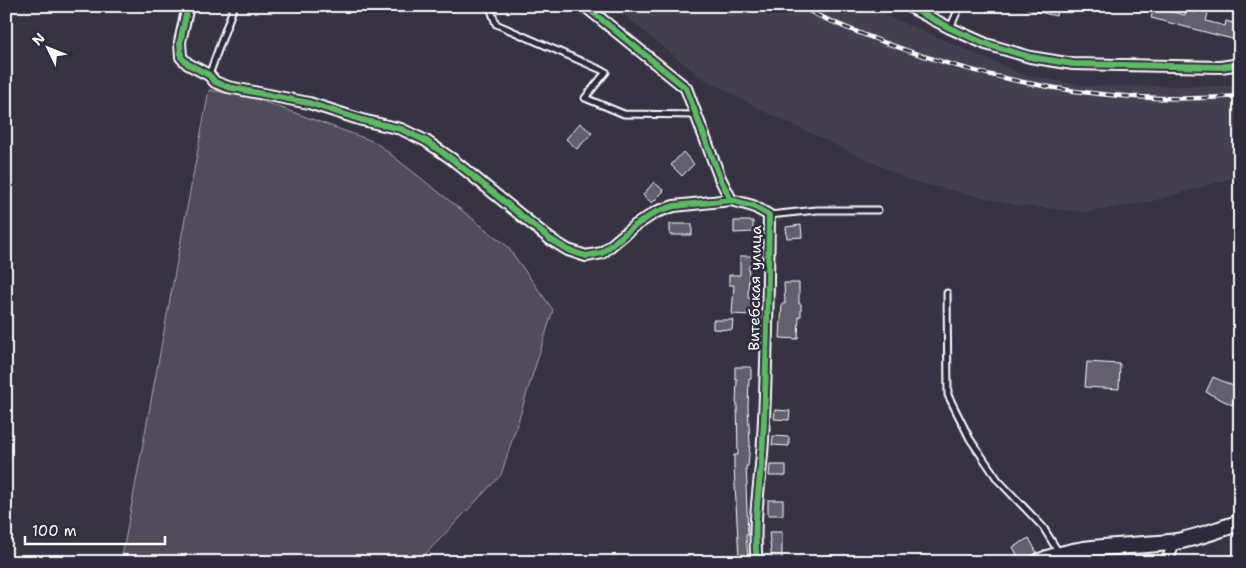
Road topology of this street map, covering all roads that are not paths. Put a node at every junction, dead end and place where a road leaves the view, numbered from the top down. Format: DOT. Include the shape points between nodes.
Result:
graph roads {
  1 [pos="188,6"];
  2 [pos="234,6"];
  3 [pos="495,6"];
  4 [pos="585,6"];
  5 [pos="908,6"];
  6 [pos="960,6"];
  7 [pos="950,28"];
  8 [pos="1240,64"];
  9 [pos="209,75"];
  10 [pos="697,115"];
  11 [pos="731,200"];
  12 [pos="878,210"];
  13 [pos="769,216"];
  14 [pos="946,293"];
  15 [pos="1240,523"];
  16 [pos="1174,542"];
  17 [pos="1059,553"];
  18 [pos="757,562"];
  19 [pos="1039,562"];
  20 [pos="1167,562"];
  1 -- 9 [label="street" via="180,42 181,57"];
  2 -- 9 [label="lane"];
  3 -- 10 [label="lane" via="491,10 496,24 606,72 586,98 624,114"];
  4 -- 10 [label="street" via="686,88"];
  5 -- 7 [label="street"];
  6 -- 7 [label="lane"];
  7 -- 8 [label="street" via="986,44 1030,57 1073,64 1221,67"];
  9 -- 11 [label="street" via="214,82 228,87 309,103 401,129 426,141 550,239 586,256 602,253 656,212 674,206"];
  10 -- 11 [label="street"];
  11 -- 13 [label="street, Витебская улица" via="753,206"];
  12 -- 13 [label="lane" via="817,210"];
  13 -- 18 [label="street, Витебская улица" via="768,327"];
  14 -- 17 [label="lane" via="948,395 970,439 998,480 1042,527"];
  15 -- 16 [label="street"];
  16 -- 17 [label="street"];
  16 -- 20 [label="street"];
  17 -- 19 [label="street"];
}
